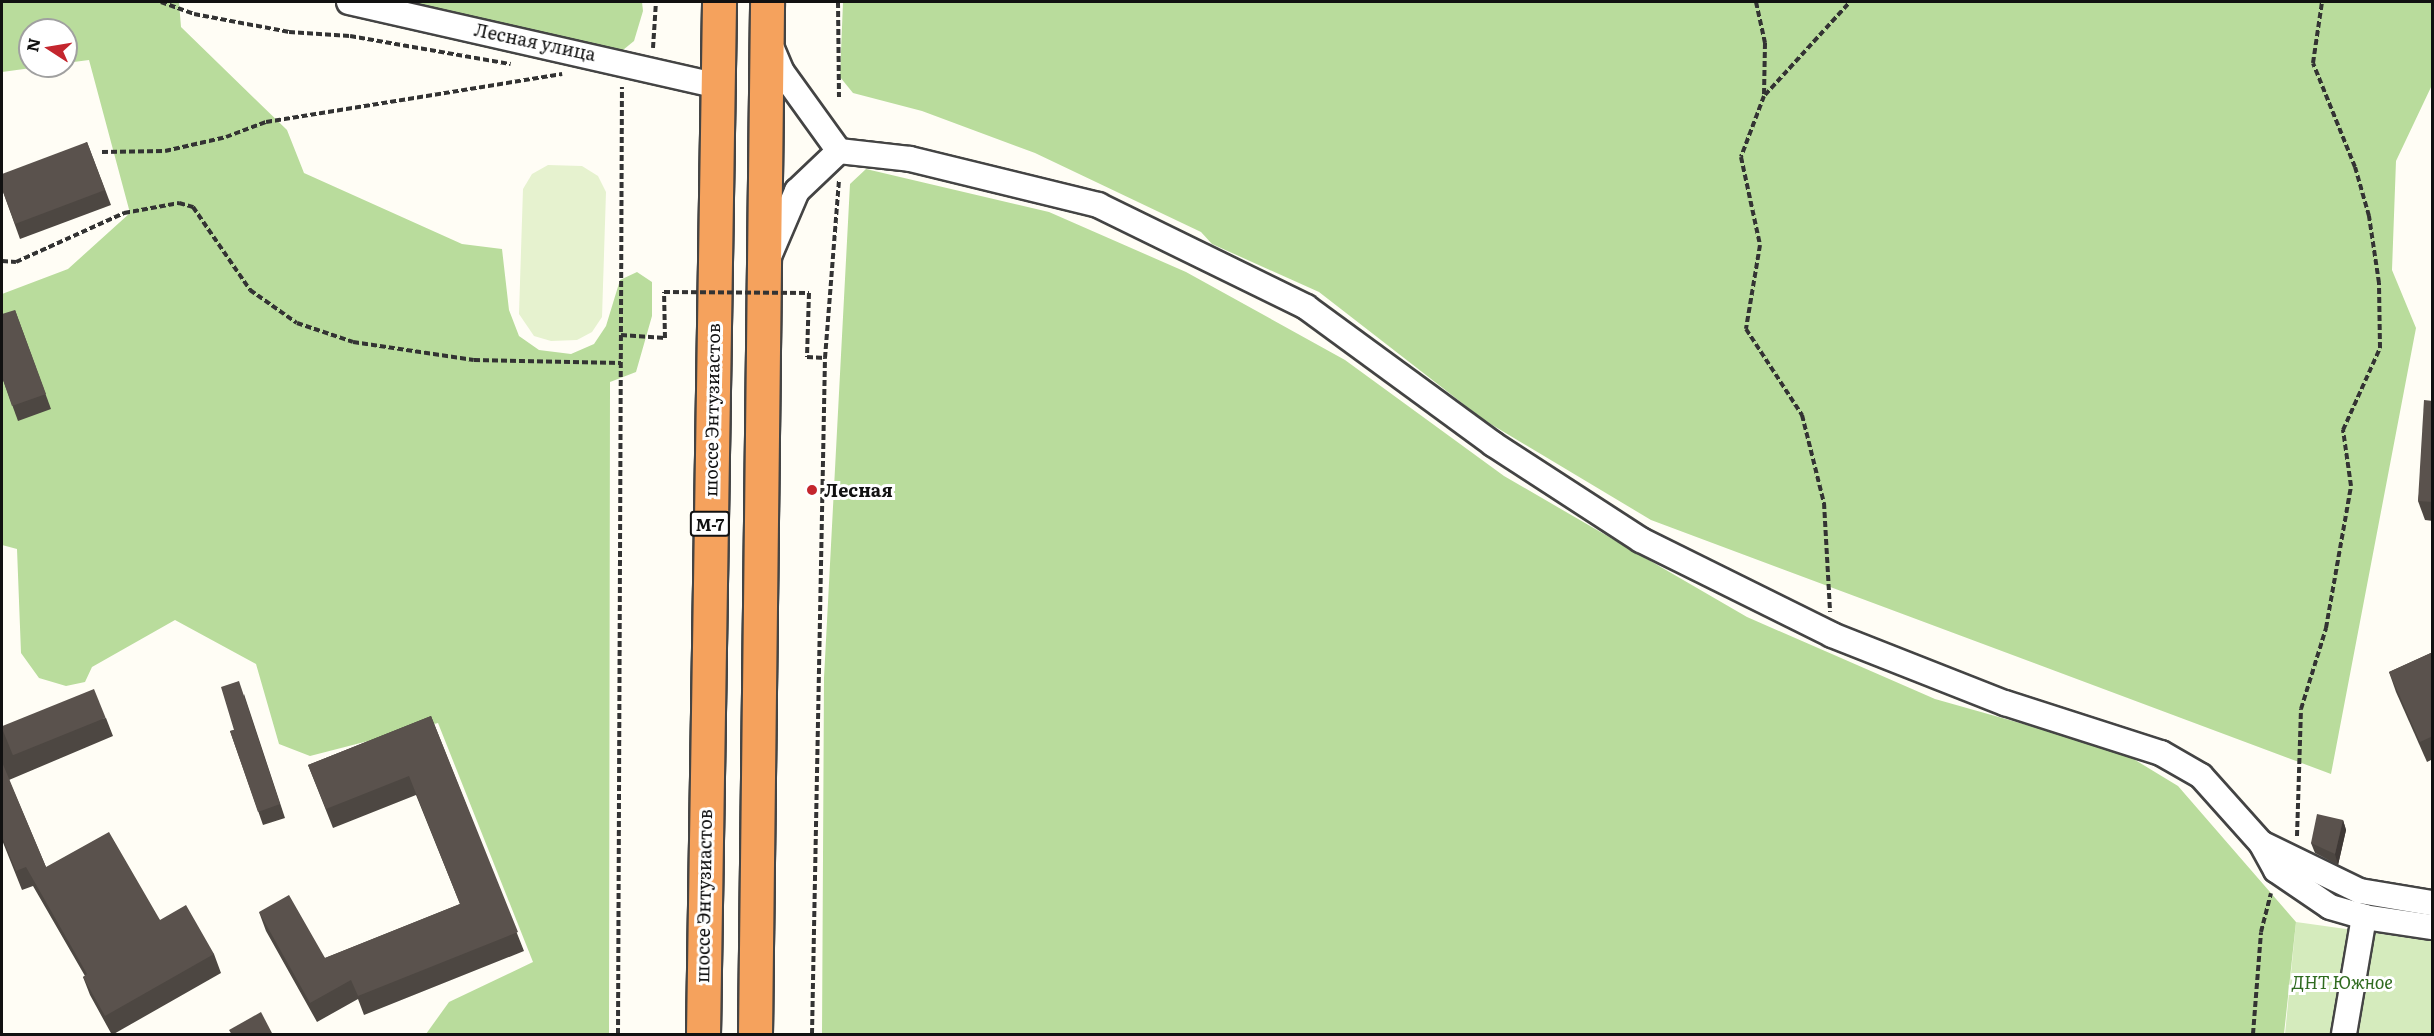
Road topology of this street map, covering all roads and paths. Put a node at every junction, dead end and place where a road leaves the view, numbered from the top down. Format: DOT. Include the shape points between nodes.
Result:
graph roads {
  1 [pos="161,2"];
  2 [pos="349,2"];
  3 [pos="656,2"];
  4 [pos="719,2"];
  5 [pos="767,2"];
  6 [pos="838,2"];
  7 [pos="1756,2"];
  8 [pos="1850,2"];
  9 [pos="2322,2"];
  10 [pos="766,36"];
  11 [pos="516,64"];
  12 [pos="652,68"];
  13 [pos="549,69"];
  14 [pos="719,86"];
  15 [pos="839,96"];
  16 [pos="1764,96"];
  17 [pos="102,153"];
  18 [pos="839,162"];
  19 [pos="2,261"];
  20 [pos="763,278"];
  21 [pos="621,335"];
  22 [pos="825,357"];
  23 [pos="621,363"];
  24 [pos="1832,635"];
  25 [pos="2293,867"];
  26 [pos="2433,903"];
  27 [pos="2364,917"];
  28 [pos="2433,927"];
  29 [pos="618,1035"];
  30 [pos="703,1035"];
  31 [pos="755,1035"];
  32 [pos="812,1035"];
  33 [pos="2253,1035"];
  34 [pos="2344,1035"];
  1 -- 11 [label="path" via="194,14 289,32 350,36"];
  2 -- 12 [label="street, Лесная улица"];
  3 -- 12 [label="path"];
  4 -- 14 [label="highway, шоссе Энтузиастов / М-7"];
  5 -- 10 [label="highway"];
  6 -- 15 [label="path"];
  7 -- 16 [label="path" via="1765,43"];
  8 -- 16 [label="path"];
  9 -- 25 [label="path" via="2313,63 2355,167 2369,216 2379,283 2380,348 2343,430 2351,486 2326,628 2301,709 2298,829"];
  10 -- 18 [label="street" via="782,72"];
  10 -- 20 [label="highway"];
  12 -- 14 [label="street, Лесная улица"];
  12 -- 21 [label="path" via="642,79 622,77"];
  13 -- 17 [label="path" via="572,72 266,122 226,137 165,151"];
  14 -- 30 [label="highway, шоссе Энтузиастов / М-7"];
  16 -- 24 [label="path" via="1741,157 1760,244 1746,329 1802,415 1824,503"];
  18 -- 20 [label="street" via="797,191 778,229"];
  18 -- 22 [label="path"];
  18 -- 24 [label="street" via="910,159 1098,205 1306,307 1493,444 1641,540"];
  19 -- 23 [label="path" via="15,262 124,213 179,203 193,207 250,290 297,323 353,342 474,360"];
  20 -- 31 [label="highway"];
  21 -- 22 [label="path, bridge" via="665,338 664,292 809,293 807,357"];
  21 -- 23 [label="path"];
  22 -- 32 [label="path"];
  23 -- 29 [label="path"];
  24 -- 25 [label="street" via="2005,703 2161,753 2201,776 2261,843"];
  25 -- 26 [label="street" via="2360,891"];
  25 -- 27 [label="street" via="2330,907"];
  25 -- 33 [label="path" via="2261,932"];
  27 -- 28 [label="street"];
  27 -- 34 [label="street"];
}
